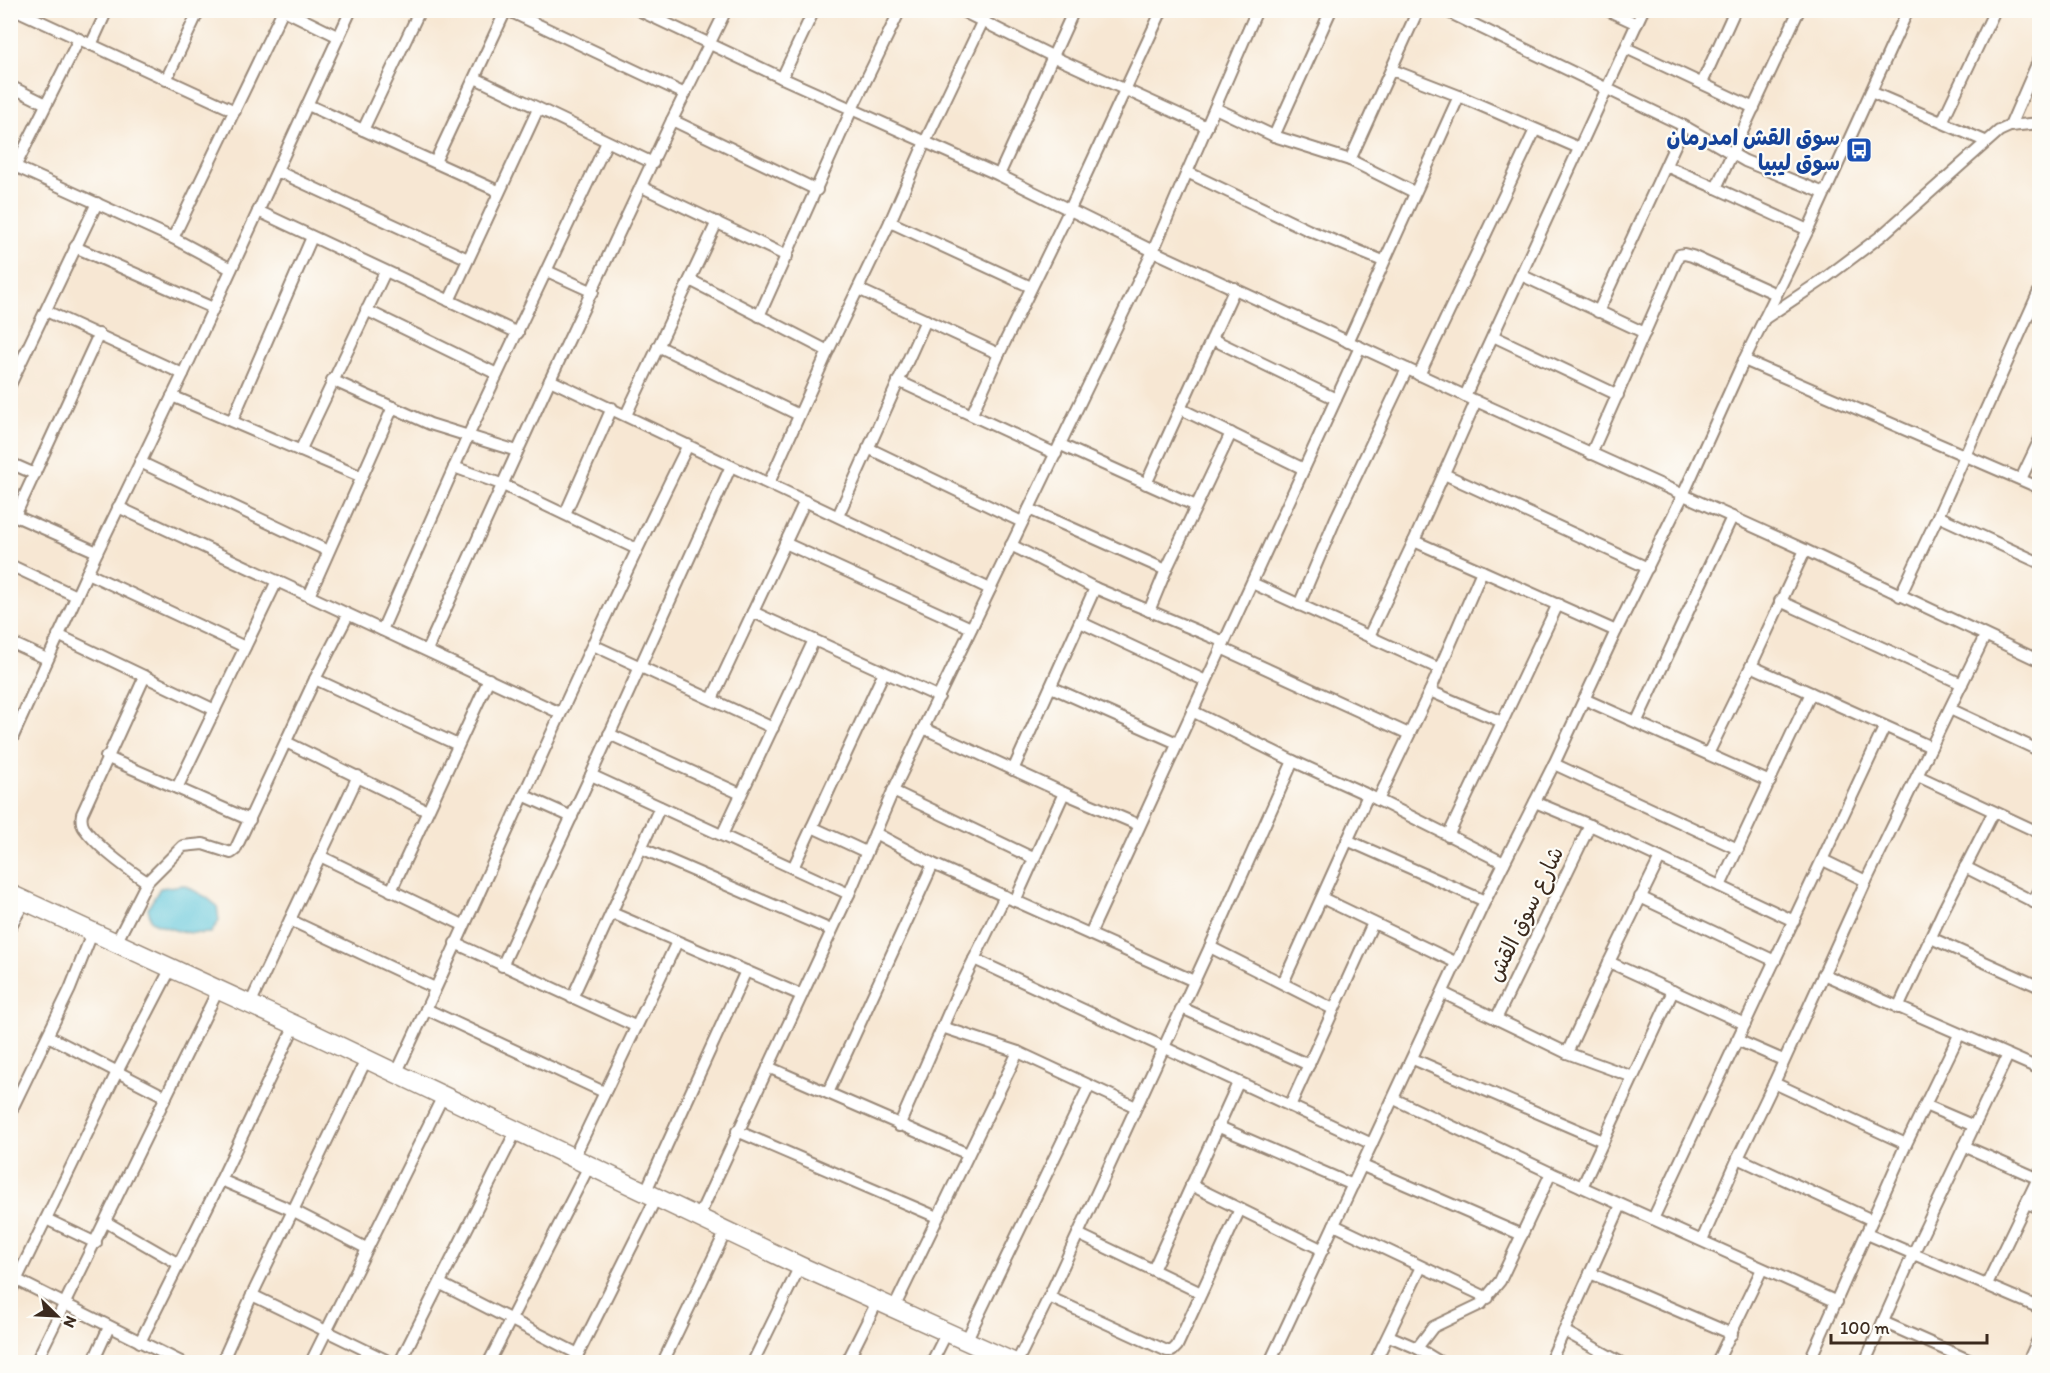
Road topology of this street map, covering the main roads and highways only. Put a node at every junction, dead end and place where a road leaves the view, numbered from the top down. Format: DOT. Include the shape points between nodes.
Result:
graph roads {
  1 [pos="18,897"];
  2 [pos="1015,1362"];
  1 -- 2 [label="highway" via="800,1266"];
}
